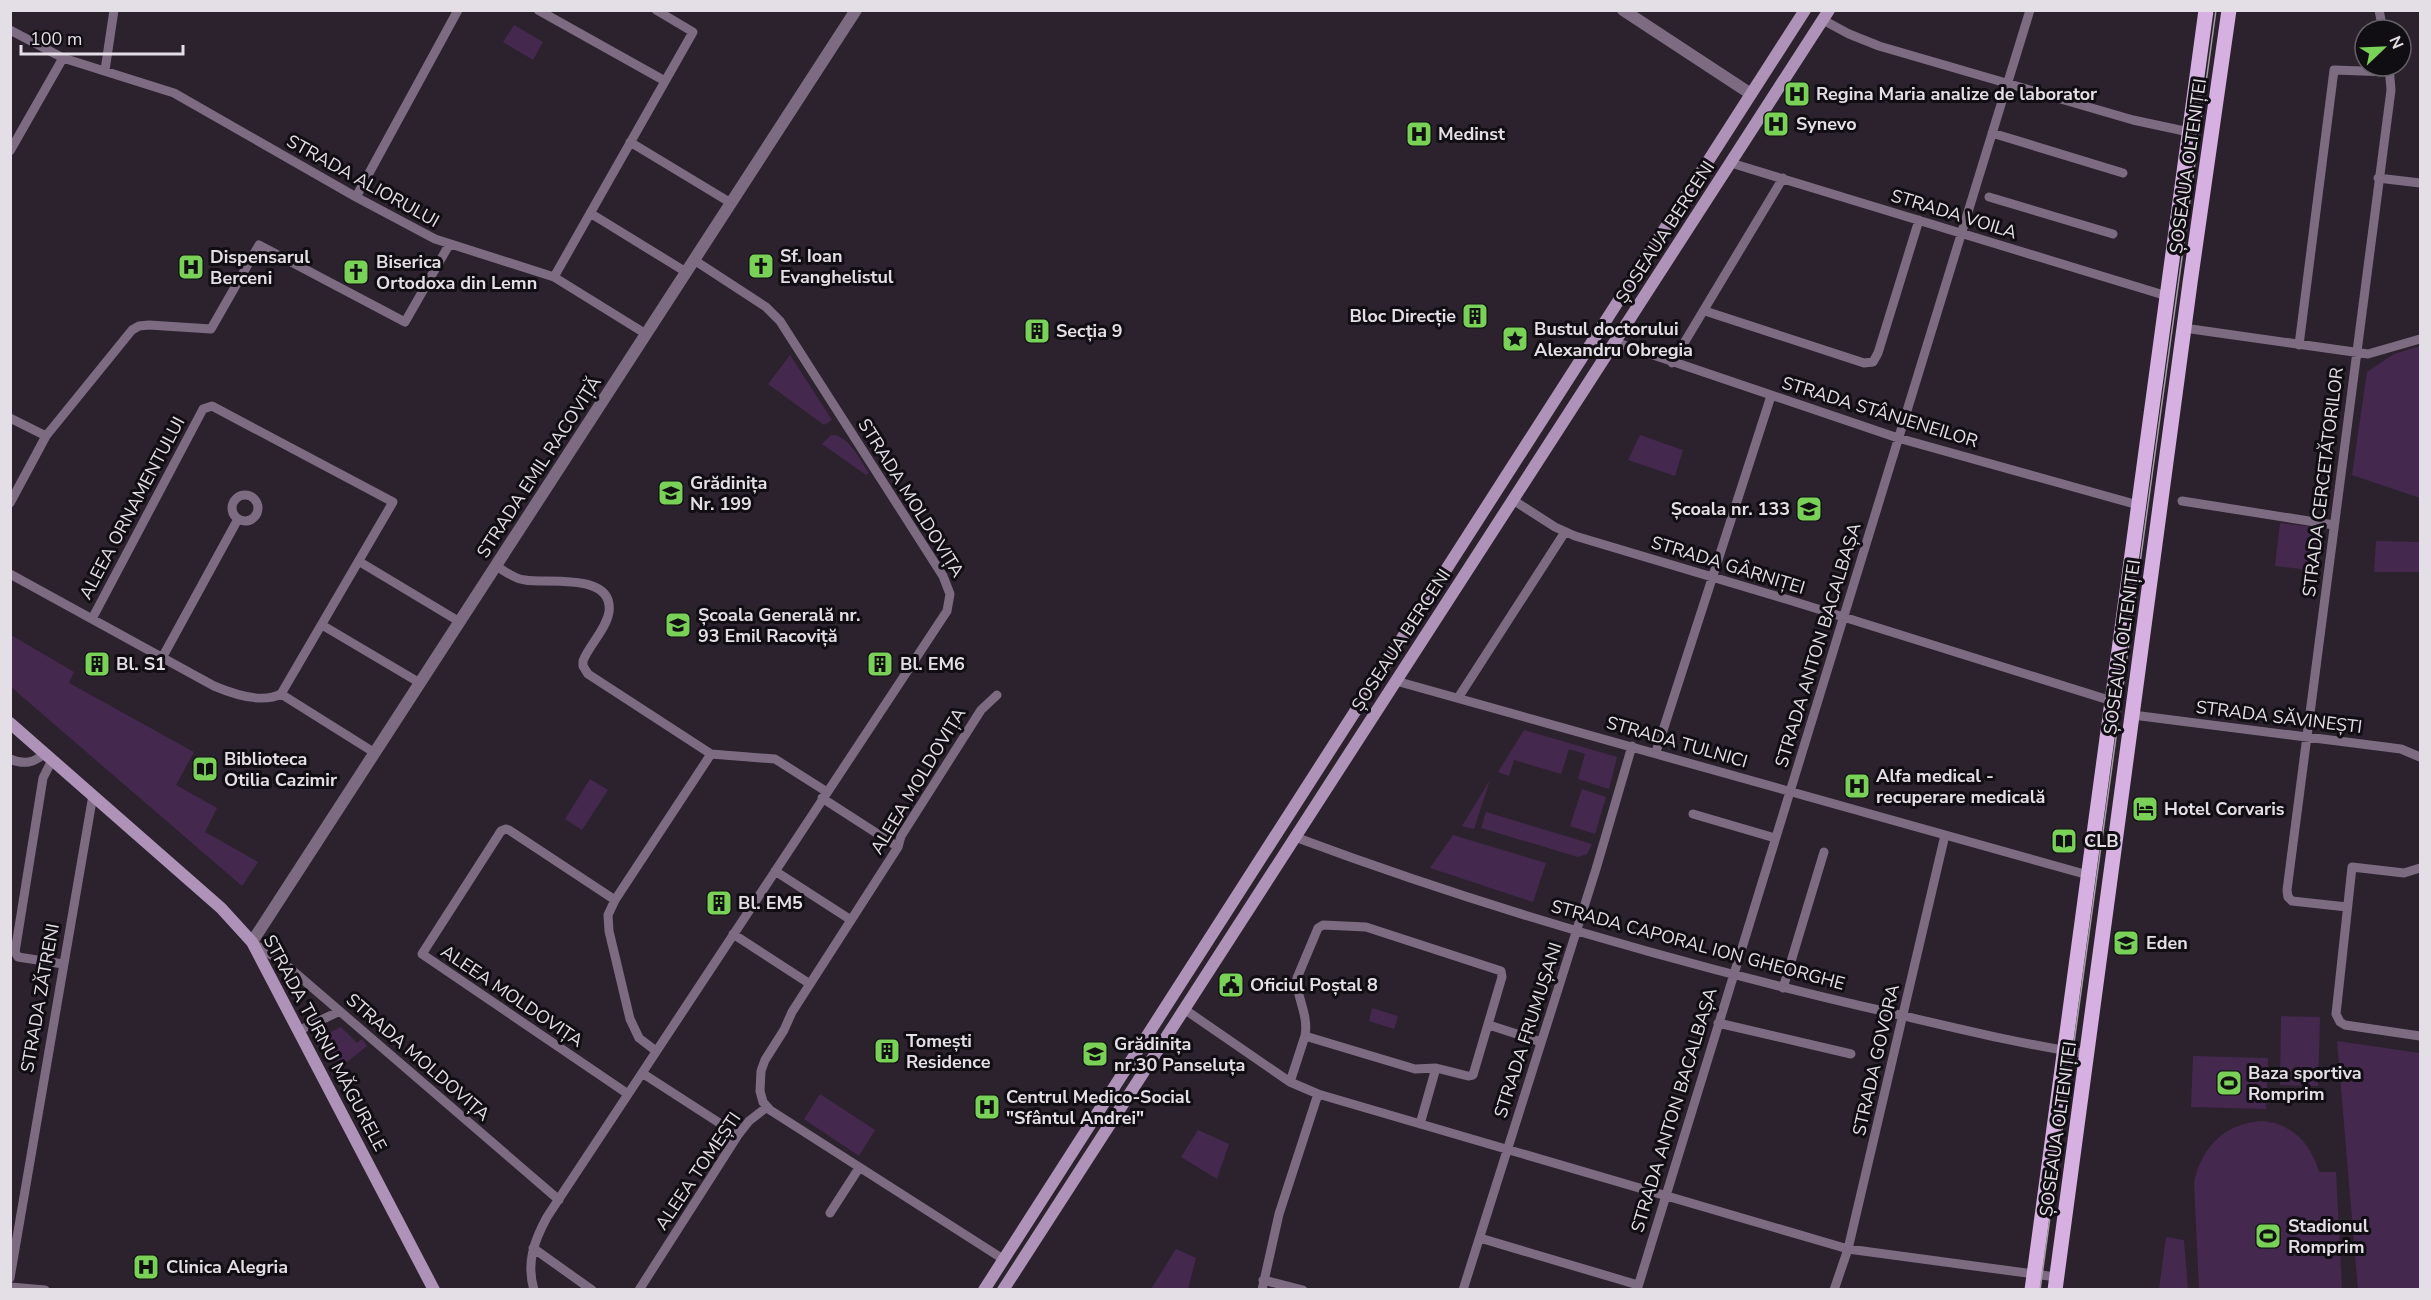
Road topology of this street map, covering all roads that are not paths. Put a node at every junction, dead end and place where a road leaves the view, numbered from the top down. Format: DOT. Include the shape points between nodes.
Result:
graph roads {
  1 [pos="114,10"];
  2 [pos="458,10"];
  3 [pos="538,10"];
  4 [pos="656,10"];
  5 [pos="856,10"];
  6 [pos="1623,10"];
  7 [pos="1805,10"];
  8 [pos="2030,10"];
  9 [pos="2206,10"];
  10 [pos="2229,10"];
  11 [pos="1826,15"];
  12 [pos="10,30"];
  13 [pos="63,58"];
  14 [pos="105,70"];
  15 [pos="2353,70"];
  16 [pos="2390,78"];
  17 [pos="664,81"];
  18 [pos="2007,84"];
  19 [pos="1750,94"];
  20 [pos="2189,132"];
  21 [pos="1992,133"];
  22 [pos="630,142"];
  23 [pos="10,151"];
  24 [pos="1731,163"];
  25 [pos="2123,173"];
  26 [pos="1783,178"];
  27 [pos="2378,178"];
  28 [pos="2421,183"];
  29 [pos="356,197"];
  30 [pos="1989,197"];
  31 [pos="732,202"];
  32 [pos="590,213"];
  33 [pos="1919,220"];
  34 [pos="1961,233"];
  35 [pos="2113,234"];
  36 [pos="449,245"];
  37 [pos="694,260"];
  38 [pos="686,272"];
  39 [pos="554,277"];
  40 [pos="2167,296"];
  41 [pos="1705,311"];
  42 [pos="2184,328"];
  43 [pos="646,334"];
  44 [pos="2421,339"];
  45 [pos="1615,342"];
  46 [pos="2299,345"];
  47 [pos="2356,354"];
  48 [pos="1672,363"];
  49 [pos="1571,374"];
  50 [pos="1587,385"];
  51 [pos="1770,396"];
  52 [pos="10,418"];
  53 [pos="46,436"];
  54 [pos="1899,438"];
  55 [pos="1513,500"];
  56 [pos="2182,501"];
  57 [pos="10,503"];
  58 [pos="2138,505"];
  59 [pos="238,519"];
  60 [pos="2334,525"];
  61 [pos="1565,532"];
  62 [pos="1466,539"];
  63 [pos="1481,549"];
  64 [pos="360,562"];
  65 [pos="496,566"];
  66 [pos="10,574"];
  67 [pos="1711,577"];
  68 [pos="1844,617"];
  69 [pos="92,619"];
  70 [pos="460,622"];
  71 [pos="322,625"];
  72 [pos="162,658"];
  73 [pos="1396,681"];
  74 [pos="420,683"];
  75 [pos="281,694"];
  76 [pos="997,695"];
  77 [pos="1458,698"];
  78 [pos="2112,701"];
  79 [pos="2133,715"];
  80 [pos="10,723"];
  81 [pos="2307,738"];
  82 [pos="1632,746"];
  83 [pos="1656,752"];
  84 [pos="375,753"];
  85 [pos="711,754"];
  86 [pos="49,757"];
  87 [pos="2421,757"];
  88 [pos="10,759"];
  89 [pos="1790,792"];
  90 [pos="93,795"];
  91 [pos="824,795"];
  92 [pos="1693,814"];
  93 [pos="1945,836"];
  94 [pos="1295,837"];
  95 [pos="1775,838"];
  96 [pos="898,847"];
  97 [pos="1824,852"];
  98 [pos="2421,867"];
  99 [pos="775,872"];
  100 [pos="2088,875"];
  101 [pos="615,900"];
  102 [pos="1231,904"];
  103 [pos="2347,908"];
  104 [pos="1245,914"];
  105 [pos="851,920"];
  106 [pos="1576,932"];
  107 [pos="733,934"];
  108 [pos="252,942"];
  109 [pos="63,964"];
  110 [pos="1732,975"];
  111 [pos="810,984"];
  112 [pos="1783,988"];
  113 [pos="1184,1009"];
  114 [pos="340,1011"];
  115 [pos="1903,1016"];
  116 [pos="1718,1023"];
  117 [pos="1489,1025"];
  118 [pos="300,1030"];
  119 [pos="1305,1036"];
  120 [pos="2421,1036"];
  121 [pos="1541,1042"];
  122 [pos="656,1051"];
  123 [pos="2064,1051"];
  124 [pos="1851,1054"];
  125 [pos="2088,1054"];
  126 [pos="1436,1068"];
  127 [pos="642,1073"];
  128 [pos="1290,1082"];
  129 [pos="628,1094"];
  130 [pos="1318,1094"];
  131 [pos="766,1107"];
  132 [pos="1420,1124"];
  133 [pos="738,1135"];
  134 [pos="1508,1149"];
  135 [pos="859,1168"];
  136 [pos="1665,1196"];
  137 [pos="559,1200"];
  138 [pos="830,1213"];
  139 [pos="1480,1238"];
  140 [pos="533,1248"];
  141 [pos="1848,1249"];
  142 [pos="1004,1259"];
  143 [pos="10,1278"];
  144 [pos="2033,1282"];
  145 [pos="2056,1283"];
  146 [pos="1262,1285"];
  147 [pos="10,1287"];
  148 [pos="1637,1287"];
  149 [pos="588,1288"];
  150 [pos="45,1290"];
  151 [pos="434,1290"];
  152 [pos="534,1290"];
  153 [pos="639,1290"];
  154 [pos="984,1290"];
  155 [pos="1003,1290"];
  156 [pos="1304,1290"];
  157 [pos="1463,1290"];
  158 [pos="1834,1290"];
  1 -- 14 [label="street"];
  2 -- 29 [label="street"];
  3 -- 17 [label="street"];
  4 -- 17 [label="street" via="693,32"];
  5 -- 31 [label="street, STRADA EMIL RACOVIȚĂ"];
  6 -- 19 [label="street"];
  7 -- 19 [label="main road, ȘOSEAUA BERCENI"];
  8 -- 18 [label="street, STRADA ANTON BACALBAȘA"];
  9 -- 20 [label="main road, ȘOSEAUA OLTENIȚEI"];
  10 -- 42 [label="main road, ȘOSEAUA OLTENIȚEI"];
  11 -- 18 [label="street" via="1864,40"];
  11 -- 24 [label="main road, ȘOSEAUA BERCENI"];
  12 -- 13 [label="street, STRADA ALIORULUI"];
  13 -- 14 [label="street, STRADA ALIORULUI"];
  13 -- 23 [label="street"];
  14 -- 29 [label="street, STRADA ALIORULUI" via="174,93"];
  15 -- 46 [label="street, STRADA CERCETĂTORILOR" via="2334,70"];
  16 -- 27 [label="street, STRADA CERCETĂTORILOR"];
  17 -- 22 [label="street"];
  18 -- 20 [label="street"];
  18 -- 21 [label="street, STRADA ANTON BACALBAȘA"];
  19 -- 49 [label="main road, ȘOSEAUA BERCENI"];
  20 -- 40 [label="main road, ȘOSEAUA OLTENIȚEI"];
  21 -- 25 [label="street"];
  21 -- 34 [label="street, STRADA ANTON BACALBAȘA"];
  22 -- 31 [label="street"];
  22 -- 32 [label="street"];
  24 -- 26 [label="street, STRADA VOILA"];
  24 -- 45 [label="main road, ȘOSEAUA BERCENI"];
  26 -- 33 [label="street, STRADA VOILA"];
  26 -- 41 [label="street"];
  27 -- 28 [label="street"];
  27 -- 47 [label="street, STRADA CERCETĂTORILOR"];
  29 -- 36 [label="street, STRADA ALIORULUI"];
  30 -- 35 [label="street, STRADA VOILA"];
  31 -- 37 [label="street, STRADA EMIL RACOVIȚĂ"];
  32 -- 38 [label="street"];
  32 -- 39 [label="street"];
  33 -- 34 [label="street, STRADA VOILA"];
  33 -- 41 [label="street" via="1873,362"];
  34 -- 40 [label="street, STRADA VOILA"];
  34 -- 54 [label="street, STRADA ANTON BACALBAȘA"];
  36 -- 39 [label="street, STRADA ALIORULUI"];
  36 -- 53 [label="street" via="405,322 259,245 211,329 148,325 132,330"];
  37 -- 38 [label="street, STRADA EMIL RACOVIȚĂ"];
  37 -- 91 [label="street, STRADA MOLDOVIȚA" via="766,307 780,321 943,576 950,594 947,611"];
  38 -- 43 [label="street, STRADA EMIL RACOVIȚĂ"];
  39 -- 43 [label="street, STRADA ALIORULUI"];
  40 -- 58 [label="main road, ȘOSEAUA OLTENIȚEI"];
  41 -- 48 [label="street"];
  42 -- 46 [label="street"];
  42 -- 79 [label="main road, ȘOSEAUA OLTENIȚEI"];
  43 -- 65 [label="street, STRADA EMIL RACOVIȚĂ"];
  44 -- 47 [label="street" via="2373,354"];
  45 -- 48 [label="street, STRADA STÂNJENEILOR"];
  45 -- 50 [label="main road, ȘOSEAUA BERCENI"];
  46 -- 47 [label="street"];
  47 -- 60 [label="street, STRADA CERCETĂTORILOR"];
  48 -- 51 [label="street, STRADA STÂNJENEILOR"];
  49 -- 50 [label="main road"];
  49 -- 62 [label="main road, ȘOSEAUA BERCENI"];
  50 -- 55 [label="main road, ȘOSEAUA BERCENI"];
  51 -- 54 [label="street, STRADA STÂNJENEILOR"];
  51 -- 67 [label="street"];
  52 -- 53 [label="street"];
  53 -- 57 [label="street"];
  54 -- 58 [label="street, STRADA STÂNJENEILOR"];
  54 -- 68 [label="street, STRADA ANTON BACALBAȘA"];
  55 -- 61 [label="street, STRADA GÂRNIȚEI"];
  55 -- 63 [label="main road, ȘOSEAUA BERCENI"];
  56 -- 60 [label="street"];
  58 -- 78 [label="main road, ȘOSEAUA OLTENIȚEI"];
  59 -- 72 [label="street"];
  60 -- 81 [label="street, STRADA CERCETĂTORILOR"];
  61 -- 67 [label="street, STRADA GÂRNIȚEI"];
  61 -- 77 [label="street"];
  62 -- 63 [label="main road"];
  62 -- 102 [label="main road, ȘOSEAUA BERCENI"];
  63 -- 73 [label="main road, ȘOSEAUA BERCENI"];
  64 -- 69 [label="street, ALEEA ORNAMENTULUI" via="393,502 207,406"];
  64 -- 70 [label="street"];
  64 -- 71 [label="street, ALEEA ORNAMENTULUI"];
  65 -- 70 [label="street, STRADA EMIL RACOVIȚĂ"];
  65 -- 85 [label="street" via="520,579 581,583 600,590 608,601 608,615 585,656 585,671"];
  66 -- 69 [label="street"];
  67 -- 68 [label="street, STRADA GÂRNIȚEI"];
  67 -- 83 [label="street"];
  68 -- 78 [label="street, STRADA GÂRNIȚEI"];
  68 -- 89 [label="street, STRADA ANTON BACALBAȘA"];
  69 -- 72 [label="street"];
  70 -- 74 [label="street, STRADA EMIL RACOVIȚĂ"];
  71 -- 74 [label="street"];
  71 -- 75 [label="street, ALEEA ORNAMENTULUI"];
  72 -- 75 [label="street" via="226,691 264,698"];
  73 -- 77 [label="street, STRADA TULNICI"];
  73 -- 94 [label="main road, ȘOSEAUA BERCENI"];
  74 -- 84 [label="street, STRADA EMIL RACOVIȚĂ"];
  75 -- 84 [label="street"];
  76 -- 96 [label="street, ALEEA MOLDOVIȚA" via="981,710 901,836"];
  77 -- 82 [label="street, STRADA TULNICI"];
  78 -- 100 [label="main road, ȘOSEAUA OLTENIȚEI"];
  79 -- 81 [label="street, STRADA SĂVINEȘTI"];
  79 -- 125 [label="main road, ȘOSEAUA OLTENIȚEI"];
  80 -- 86 [label="main road, STRADA TURNU MĂGURELE"];
  81 -- 87 [label="street, STRADA SĂVINEȘTI" via="2401,749"];
  81 -- 103 [label="street, STRADA CERCETĂTORILOR" via="2288,897 2292,901"];
  82 -- 83 [label="street, STRADA TULNICI"];
  82 -- 106 [label="street, STRADA FRUMUȘANI"];
  83 -- 89 [label="street, STRADA TULNICI"];
  84 -- 108 [label="street, STRADA EMIL RACOVIȚĂ"];
  85 -- 91 [label="street" via="775,759"];
  85 -- 101 [label="street"];
  86 -- 88 [label="street" via="30,762"];
  86 -- 90 [label="main road, STRADA TURNU MĂGURELE"];
  86 -- 109 [label="street" via="15,952 18,957"];
  89 -- 93 [label="street, STRADA TULNICI"];
  89 -- 95 [label="street, STRADA ANTON BACALBAȘA"];
  90 -- 108 [label="main road, STRADA TURNU MĂGURELE" via="221,908"];
  90 -- 109 [label="street, STRADA ZĂTRENI"];
  91 -- 96 [label="street"];
  91 -- 99 [label="street, STRADA MOLDOVIȚA"];
  92 -- 95 [label="street"];
  93 -- 100 [label="street, STRADA TULNICI"];
  93 -- 115 [label="street, STRADA GOVORA"];
  94 -- 104 [label="main road, ȘOSEAUA BERCENI"];
  94 -- 106 [label="street, STRADA CAPORAL ION GHEORGHE"];
  95 -- 110 [label="street, STRADA ANTON BACALBAȘA"];
  96 -- 105 [label="street, ALEEA MOLDOVIȚA"];
  97 -- 112 [label="street"];
  98 -- 103 [label="street" via="2404,873 2352,867"];
  99 -- 105 [label="street"];
  99 -- 107 [label="street, STRADA MOLDOVIȚA"];
  100 -- 123 [label="main road, ȘOSEAUA OLTENIȚEI"];
  101 -- 122 [label="street" via="608,915 609,931 630,1019 639,1038"];
  101 -- 129 [label="street, ALEEA MOLDOVIȚA" via="506,829 501,831 422,954"];
  102 -- 104 [label="main road"];
  102 -- 142 [label="main road, ȘOSEAUA BERCENI"];
  103 -- 120 [label="street" via="2337,1018 2344,1025"];
  104 -- 113 [label="main road, ȘOSEAUA BERCENI"];
  105 -- 111 [label="street, ALEEA MOLDOVIȚA"];
  106 -- 110 [label="street, STRADA CAPORAL ION GHEORGHE"];
  106 -- 121 [label="street, STRADA FRUMUȘANI"];
  107 -- 111 [label="street"];
  107 -- 122 [label="street, STRADA MOLDOVIȚA"];
  108 -- 114 [label="street, STRADA MOLDOVIȚA" via="285,964"];
  108 -- 118 [label="main road, STRADA TURNU MĂGURELE"];
  109 -- 143 [label="street, STRADA ZĂTRENI"];
  110 -- 112 [label="street, STRADA CAPORAL ION GHEORGHE"];
  110 -- 116 [label="street, STRADA ANTON BACALBAȘA"];
  111 -- 131 [label="street, ALEEA MOLDOVIȚA" via="762,1066 760,1091"];
  112 -- 115 [label="street, STRADA CAPORAL ION GHEORGHE"];
  113 -- 128 [label="street"];
  113 -- 155 [label="main road, ȘOSEAUA BERCENI"];
  114 -- 118 [label="street"];
  114 -- 137 [label="street, STRADA MOLDOVIȚA"];
  115 -- 123 [label="street, STRADA CAPORAL ION GHEORGHE"];
  115 -- 141 [label="street, STRADA GOVORA"];
  116 -- 124 [label="street"];
  116 -- 136 [label="street, STRADA ANTON BACALBAȘA"];
  117 -- 119 [label="street" via="1503,977 1499,969 1366,927 1322,925 1297,978 1306,1018"];
  117 -- 121 [label="street"];
  117 -- 126 [label="street" via="1473,1075"];
  118 -- 151 [label="main road, STRADA TURNU MĂGURELE"];
  119 -- 126 [label="street" via="1415,1069"];
  119 -- 128 [label="street"];
  121 -- 134 [label="street, STRADA FRUMUȘANI"];
  122 -- 127 [label="street, STRADA MOLDOVIȚA"];
  123 -- 125 [label="street, STRADA CAPORAL ION GHEORGHE"];
  123 -- 144 [label="main road, ȘOSEAUA OLTENIȚEI"];
  125 -- 145 [label="main road, ȘOSEAUA OLTENIȚEI"];
  126 -- 132 [label="street"];
  127 -- 129 [label="street, STRADA MOLDOVIȚA"];
  127 -- 133 [label="street"];
  128 -- 130 [label="street"];
  129 -- 137 [label="street, STRADA MOLDOVIȚA"];
  130 -- 132 [label="street"];
  130 -- 146 [label="street" via="1279,1214"];
  131 -- 133 [label="street, ALEEA TOMEȘTI"];
  131 -- 135 [label="street, ALEEA TOMEȘTI"];
  132 -- 134 [label="street"];
  133 -- 153 [label="street, ALEEA TOMEȘTI"];
  134 -- 136 [label="street"];
  134 -- 139 [label="street, STRADA FRUMUȘANI"];
  135 -- 138 [label="street"];
  135 -- 142 [label="street, ALEEA TOMEȘTI"];
  136 -- 141 [label="street"];
  136 -- 148 [label="street, STRADA ANTON BACALBAȘA"];
  137 -- 140 [label="street, STRADA MOLDOVIȚA"];
  139 -- 148 [label="street"];
  139 -- 157 [label="street, STRADA FRUMUȘANI"];
  140 -- 149 [label="street"];
  140 -- 152 [label="street"];
  141 -- 144 [label="street"];
  141 -- 158 [label="street, STRADA GOVORA"];
  142 -- 154 [label="main road, ȘOSEAUA BERCENI"];
  144 -- 145 [label="street"];
  146 -- 156 [label="street"];
  147 -- 150 [label="street"];
}
